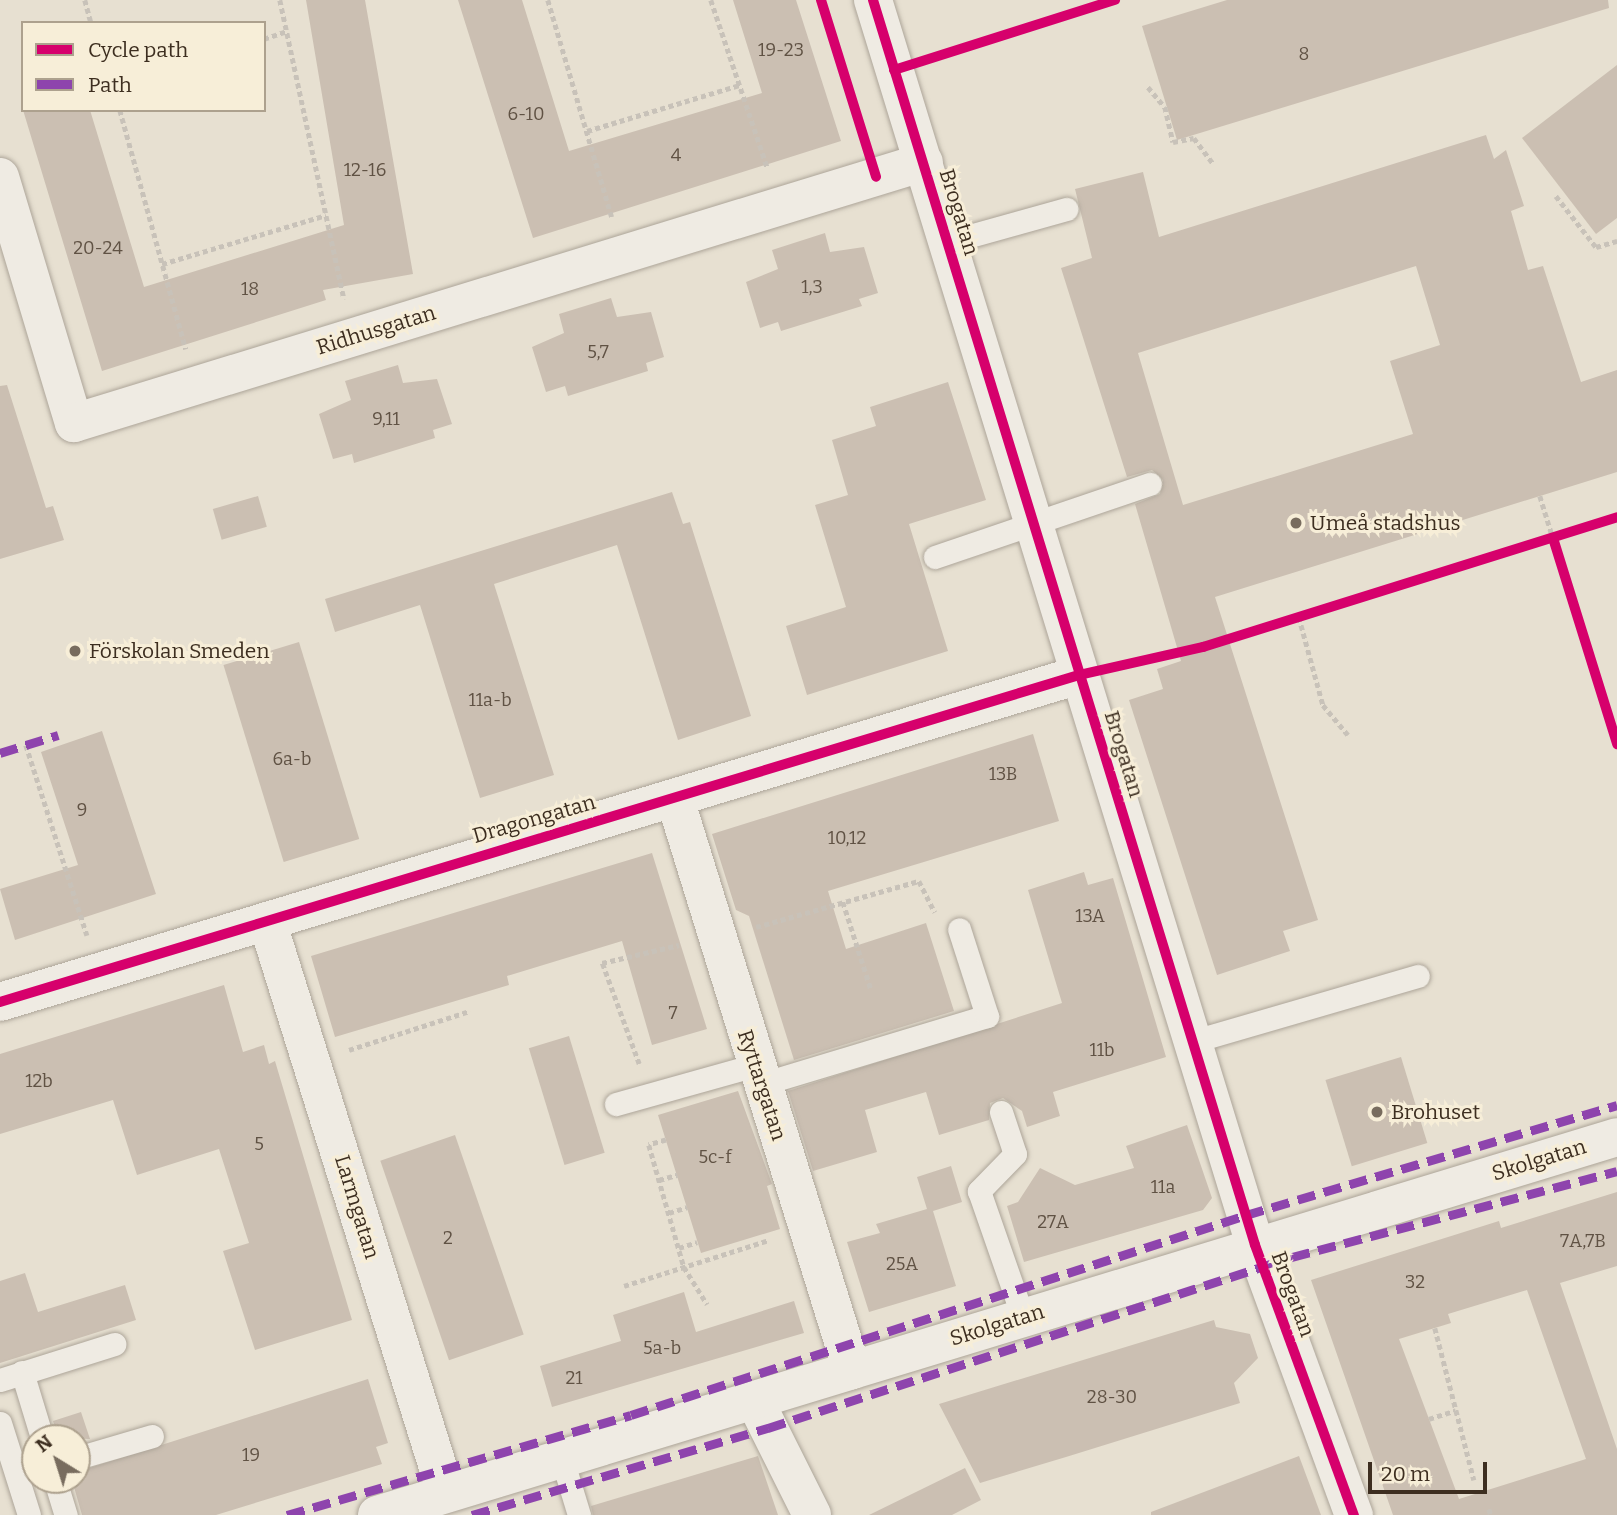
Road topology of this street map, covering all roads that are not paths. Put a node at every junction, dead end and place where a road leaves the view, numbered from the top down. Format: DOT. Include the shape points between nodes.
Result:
graph roads {
  1 [pos="873,0"];
  2 [pos="924,162"];
  3 [pos="0,177"];
  4 [pos="1066,209"];
  5 [pos="948,242"];
  6 [pos="1150,484"];
  7 [pos="1032,520"];
  8 [pos="935,557"];
  9 [pos="1079,675"];
  10 [pos="675,799"];
  11 [pos="267,921"];
  12 [pos="959,929"];
  13 [pos="1419,976"];
  14 [pos="0,1002"];
  15 [pos="1194,1041"];
  16 [pos="759,1074"];
  17 [pos="616,1104"];
  18 [pos="1001,1112"];
  19 [pos="1617,1137"];
  20 [pos="1255,1245"];
  21 [pos="1023,1317"];
  22 [pos="114,1344"];
  23 [pos="852,1370"];
  24 [pos="22,1372"];
  25 [pos="0,1380"];
  26 [pos="756,1403"];
  27 [pos="0,1423"];
  28 [pos="38,1424"];
  29 [pos="152,1436"];
  30 [pos="91,1454"];
  31 [pos="562,1460"];
  32 [pos="446,1493"];
  33 [pos="59,1494"];
  34 [pos="29,1515"];
  35 [pos="66,1515"];
  36 [pos="377,1515"];
  37 [pos="579,1515"];
  38 [pos="812,1515"];
  39 [pos="1354,1515"];
  1 -- 2 [label="street, Brogatan"];
  2 -- 3 [label="street, Ridhusgatan" via="74,423"];
  2 -- 5 [label="street, Brogatan"];
  4 -- 5 [label="lane"];
  5 -- 7 [label="street, Brogatan"];
  6 -- 7 [label="lane"];
  7 -- 8 [label="lane"];
  7 -- 9 [label="street, Brogatan"];
  9 -- 10 [label="street, Dragongatan"];
  9 -- 15 [label="street, Brogatan"];
  10 -- 11 [label="street, Dragongatan"];
  10 -- 16 [label="street, Ryttargatan"];
  11 -- 14 [label="street, Dragongatan"];
  11 -- 32 [label="street, Larmgatan"];
  12 -- 16 [label="lane" via="987,1016"];
  13 -- 15 [label="lane"];
  15 -- 20 [label="street, Brogatan"];
  16 -- 17 [label="lane"];
  16 -- 23 [label="street, Ryttargatan"];
  18 -- 21 [label="lane" via="1015,1154 979,1191"];
  19 -- 20 [label="street, Skolgatan"];
  20 -- 21 [label="street, Skolgatan"];
  20 -- 39 [label="street, Brogatan"];
  21 -- 23 [label="street, Skolgatan"];
  22 -- 24 [label="lane"];
  23 -- 26 [label="street, Skolgatan"];
  24 -- 25 [label="lane"];
  24 -- 28 [label="lane"];
  26 -- 31 [label="street, Skolgatan"];
  26 -- 38 [label="street"];
  27 -- 34 [label="lane"];
  29 -- 30 [label="lane"];
  31 -- 32 [label="street, Skolgatan"];
  31 -- 37 [label="lane"];
  32 -- 36 [label="street, Skolgatan"];
  33 -- 35 [label="lane"];
}
